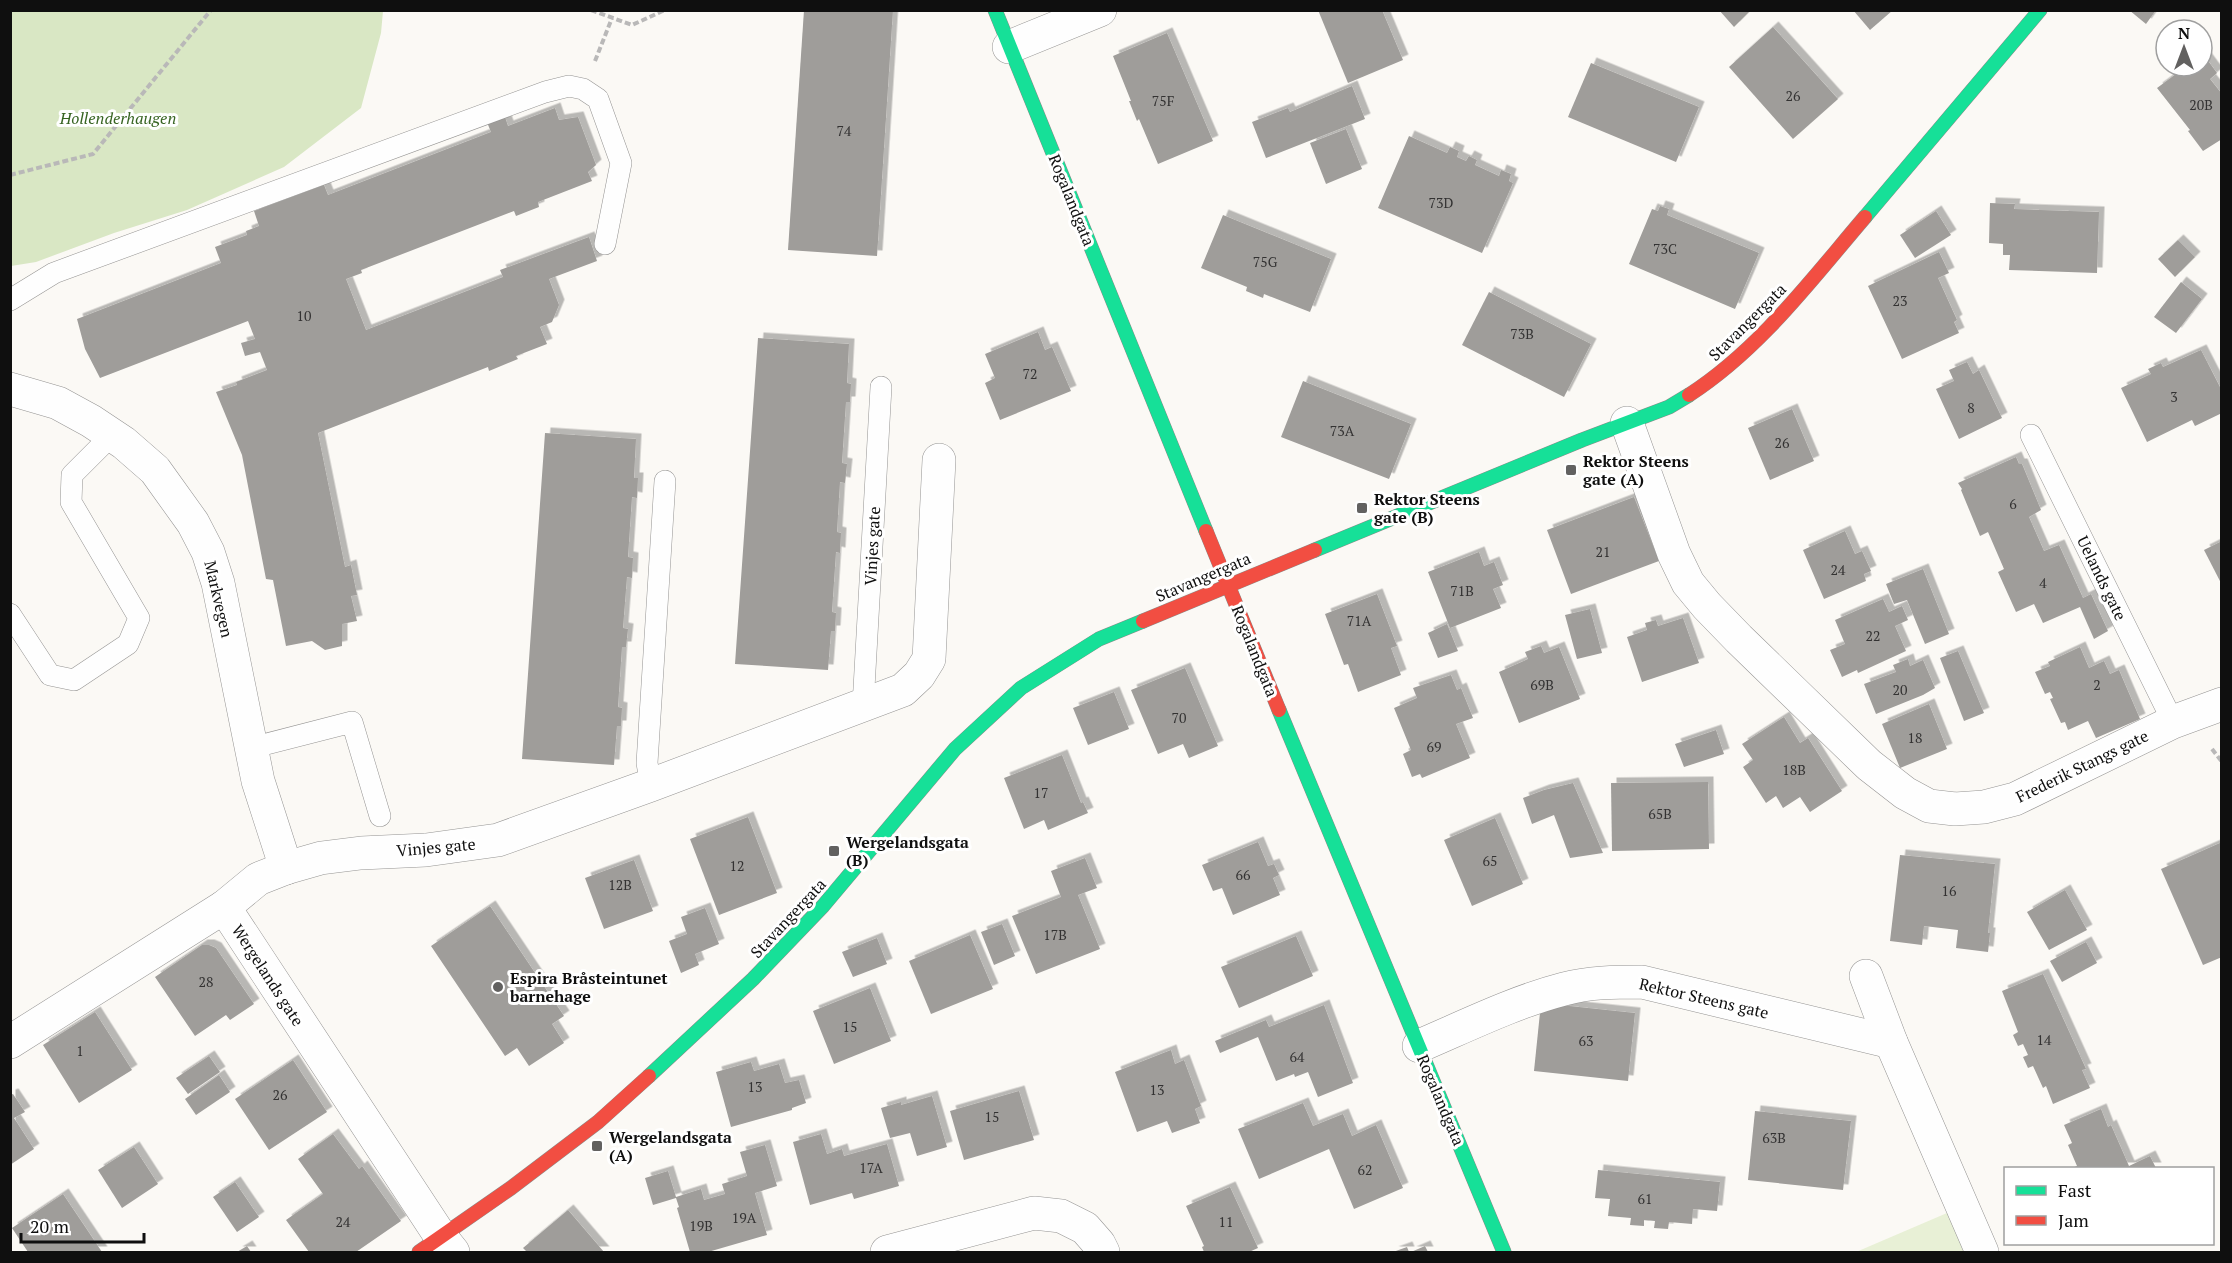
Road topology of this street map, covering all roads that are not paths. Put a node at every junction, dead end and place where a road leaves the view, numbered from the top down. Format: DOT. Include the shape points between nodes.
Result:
graph roads {
  1 [pos="994,10"];
  2 [pos="1100,10"];
  3 [pos="2040,10"];
  4 [pos="1010,47"];
  5 [pos="605,244"];
  6 [pos="10,300"];
  7 [pos="881,387"];
  8 [pos="10,389"];
  9 [pos="1627,423"];
  10 [pos="112,435"];
  11 [pos="2031,435"];
  12 [pos="939,459"];
  13 [pos="665,482"];
  14 [pos="1228,585"];
  15 [pos="10,614"];
  16 [pos="2222,704"];
  17 [pos="863,706"];
  18 [pos="2173,722"];
  19 [pos="251,748"];
  20 [pos="651,785"];
  21 [pos="380,816"];
  22 [pos="286,868"];
  23 [pos="224,907"];
  24 [pos="1866,976"];
  25 [pos="10,1042"];
  26 [pos="1890,1042"];
  27 [pos="1419,1046"];
  28 [pos="438,1247"];
  29 [pos="887,1252"];
  30 [pos="1103,1252"];
  31 [pos="1504,1252"];
  32 [pos="1982,1252"];
  1 -- 4 [label="street, Rogalandgata"];
  2 -- 4 [label="street"];
  3 -- 9 [label="street, Stavangergata" via="1786,310 1743,354 1669,407"];
  4 -- 14 [label="street, Rogalandgata"];
  5 -- 6 [label="lane" via="621,163 598,99 569,86 54,273"];
  7 -- 17 [label="lane, Vinjes gate"];
  8 -- 10 [label="street, Markvegen" via="58,403"];
  9 -- 14 [label="street, Stavangergata"];
  9 -- 18 [label="street, Frederik Stangs gate" via="1674,554 1688,582 1739,639 1869,765 1905,794 1929,806 1955,809 2015,799"];
  10 -- 15 [label="lane" via="72,475 71,502 139,618 128,644 74,680 50,675"];
  10 -- 19 [label="street, Markvegen" via="155,471 193,523 208,552 219,583"];
  11 -- 18 [label="lane, Uelands gate"];
  12 -- 17 [label="street, Vinjes gate" via="929,659 920,675 903,690"];
  13 -- 20 [label="lane" via="647,763"];
  14 -- 27 [label="street, Rogalandgata"];
  14 -- 28 [label="street, Stavangergata" via="1099,639 1021,688 955,749 823,906 753,979 598,1122"];
  16 -- 18 [label="street, Frederik Stangs gate"];
  17 -- 20 [label="street, Vinjes gate"];
  19 -- 21 [label="lane" via="352,722"];
  19 -- 22 [label="street, Markvegen"];
  20 -- 22 [label="street, Vinjes gate" via="498,840 321,858"];
  22 -- 23 [label="street, Vinjes gate" via="258,879"];
  23 -- 25 [label="street, Wergelands gate"];
  23 -- 28 [label="street, Wergelands gate"];
  24 -- 26 [label="street"];
  26 -- 27 [label="street, Rektor Steens gate" via="1642,982 1609,982 1530,1000"];
  26 -- 32 [label="street"];
  27 -- 31 [label="street, Rogalandgata"];
  29 -- 30 [label="street" via="1034,1213 1061,1216 1085,1228"];
}
